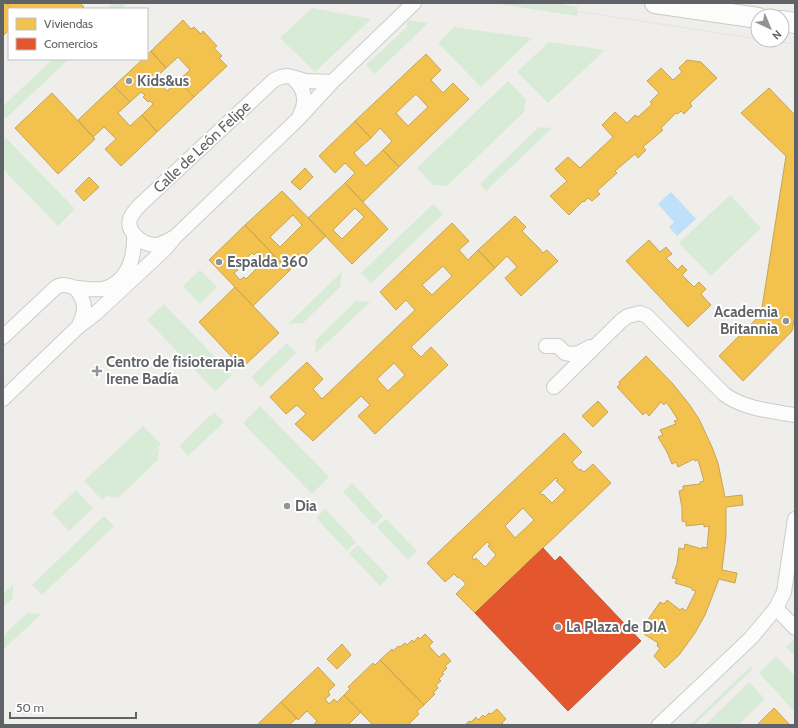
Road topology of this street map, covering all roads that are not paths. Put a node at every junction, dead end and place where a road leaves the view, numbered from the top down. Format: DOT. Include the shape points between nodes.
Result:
graph roads {
  1 [pos="414,3"];
  2 [pos="655,3"];
  3 [pos="750,17"];
  4 [pos="294,79"];
  5 [pos="332,82"];
  6 [pos="297,120"];
  7 [pos="134,234"];
  8 [pos="175,237"];
  9 [pos="75,288"];
  10 [pos="78,327"];
  11 [pos="3,337"];
  12 [pos="598,343"];
  13 [pos="546,346"];
  14 [pos="554,387"];
  15 [pos="3,400"];
  16 [pos="795,415"];
  17 [pos="795,519"];
  18 [pos="776,608"];
  19 [pos="795,628"];
  20 [pos="659,725"];
  1 -- 5 [label="street"];
  2 -- 3 [label="main road"];
  4 -- 5 [label="street, Calle de León Felipe"];
  4 -- 6 [label="street" via="302,88 305,100 304,109"];
  4 -- 7 [label="street, Calle de León Felipe" via="288,76 274,80 141,204 130,217 129,224"];
  5 -- 6 [label="street"];
  6 -- 8 [label="street"];
  7 -- 8 [label="street" via="142,241 155,245"];
  7 -- 9 [label="street, Calle de León Felipe" via="132,260 121,279 104,289"];
  8 -- 10 [label="street" via="127,285"];
  9 -- 10 [label="street" via="82,295 84,308 83,318"];
  9 -- 11 [label="street, Calle de León Felipe" via="68,285 55,288"];
  10 -- 15 [label="street"];
  12 -- 13 [label="street" via="579,353 571,354 565,353 558,346"];
  12 -- 14 [label="street"];
  12 -- 16 [label="street" via="628,316 640,312 732,400"];
  17 -- 18 [label="street" via="784,592"];
  18 -- 19 [label="street"];
  18 -- 20 [label="street" via="751,638"];
}
